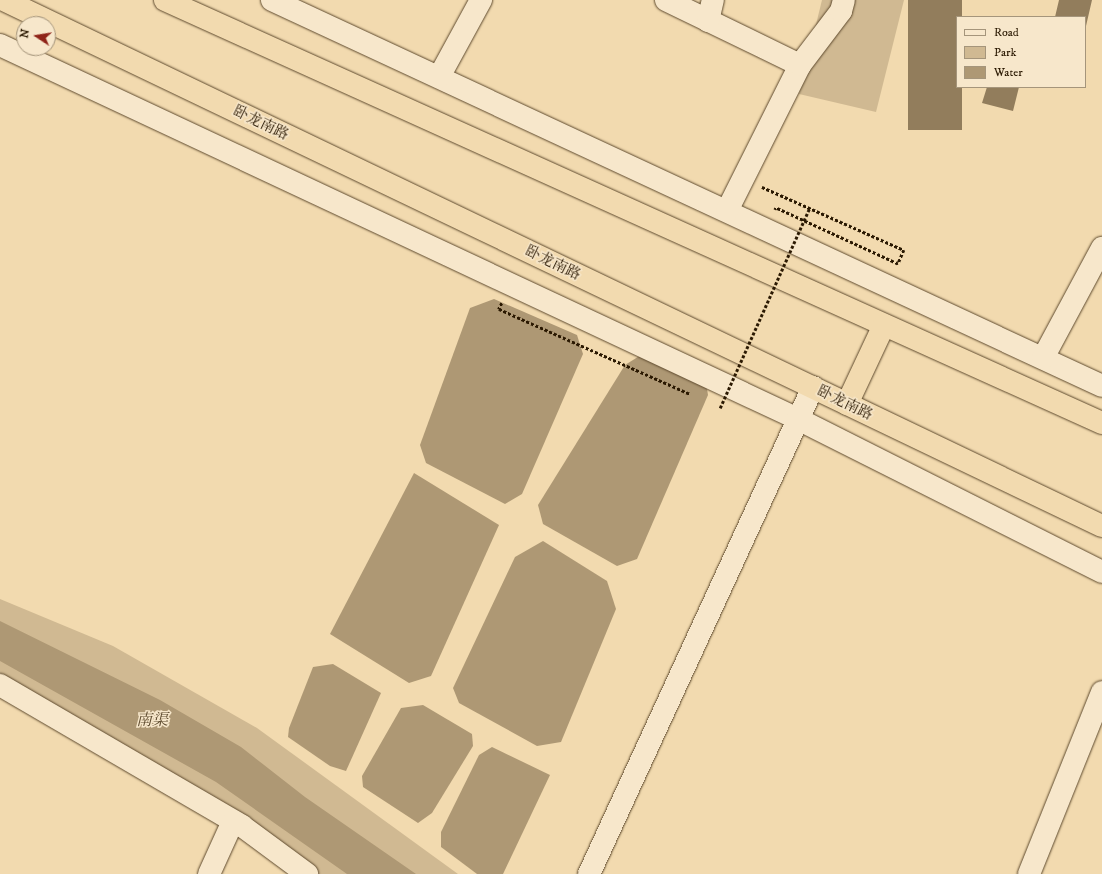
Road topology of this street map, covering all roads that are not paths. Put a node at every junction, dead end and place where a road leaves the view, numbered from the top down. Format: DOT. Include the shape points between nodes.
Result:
graph roads {
  1 [pos="4,0"];
  2 [pos="165,0"];
  3 [pos="272,0"];
  4 [pos="481,0"];
  5 [pos="666,0"];
  6 [pos="713,0"];
  7 [pos="844,0"];
  8 [pos="708,21"];
  9 [pos="0,45"];
  10 [pos="800,66"];
  11 [pos="439,77"];
  12 [pos="727,211"];
  13 [pos="1102,248"];
  14 [pos="884,325"];
  15 [pos="1042,358"];
  16 [pos="1102,386"];
  17 [pos="812,387"];
  18 [pos="847,404"];
  19 [pos="798,419"];
  20 [pos="1102,423"];
  21 [pos="1102,526"];
  22 [pos="1102,572"];
  23 [pos="0,685"];
  24 [pos="1102,692"];
  25 [pos="233,820"];
  26 [pos="209,874"];
  27 [pos="307,874"];
  28 [pos="589,874"];
  29 [pos="1030,874"];
  1 -- 17 [label="highway, 卧龙南路"];
  2 -- 14 [label="highway"];
  3 -- 11 [label="street"];
  4 -- 11 [label="street"];
  5 -- 8 [label="street"];
  6 -- 8 [label="street"];
  7 -- 10 [label="street" via="841,11"];
  8 -- 10 [label="street"];
  9 -- 19 [label="street"];
  10 -- 12 [label="street"];
  11 -- 12 [label="street"];
  12 -- 15 [label="street"];
  13 -- 15 [label="street"];
  14 -- 18 [label="highway"];
  14 -- 20 [label="highway"];
  15 -- 16 [label="street"];
  17 -- 18 [label="highway, 卧龙南路"];
  17 -- 19 [label="street"];
  18 -- 21 [label="highway, 卧龙南路"];
  19 -- 22 [label="street"];
  19 -- 28 [label="street"];
  23 -- 25 [label="street"];
  24 -- 29 [label="street"];
  25 -- 26 [label="street"];
  25 -- 27 [label="street"];
}
